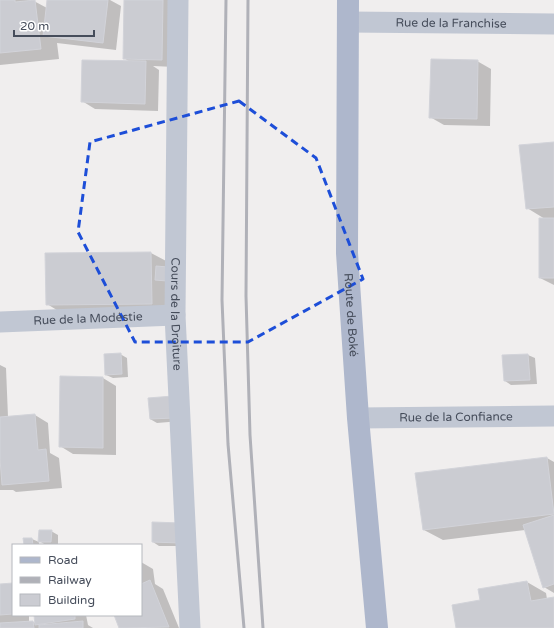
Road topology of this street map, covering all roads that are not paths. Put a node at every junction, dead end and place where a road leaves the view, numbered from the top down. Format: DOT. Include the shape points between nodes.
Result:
graph roads {
  1 [pos="178,0"];
  2 [pos="348,0"];
  3 [pos="348,22"];
  4 [pos="554,24"];
  5 [pos="175,316"];
  6 [pos="0,322"];
  7 [pos="554,416"];
  8 [pos="358,418"];
  9 [pos="190,628"];
  10 [pos="377,628"];
  1 -- 5 [label="street, Cours de la Droiture"];
  2 -- 3 [label="main road, Route de Boké"];
  3 -- 4 [label="street, Rue de la Franchise"];
  3 -- 8 [label="main road, Route de Boké" via="347,253"];
  5 -- 6 [label="street, Rue de la Modéstie"];
  5 -- 9 [label="street, Cours de la Droiture"];
  7 -- 8 [label="street, Rue de la Confiance"];
  8 -- 10 [label="main road, Route de Boké"];
}
